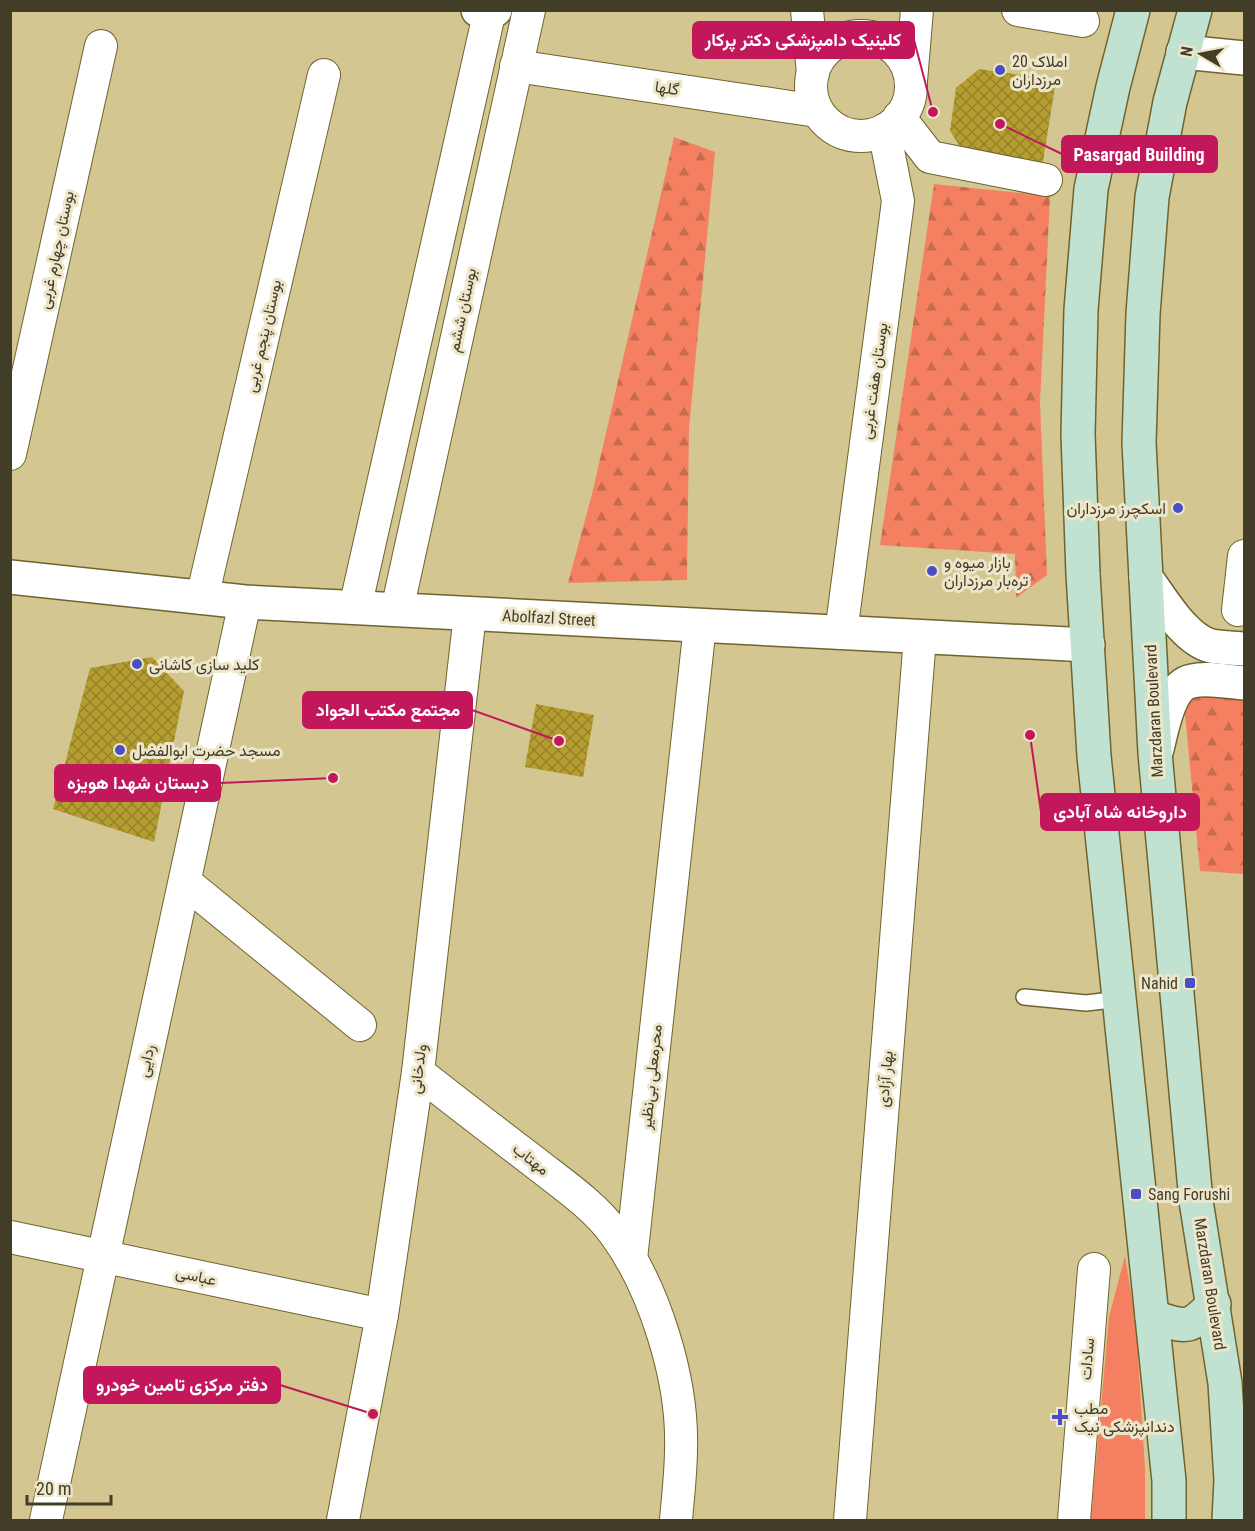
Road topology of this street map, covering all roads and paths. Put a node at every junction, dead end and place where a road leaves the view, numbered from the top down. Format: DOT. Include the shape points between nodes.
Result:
graph roads {
  1 [pos="529,10"];
  2 [pos="807,10"];
  3 [pos="1018,10"];
  4 [pos="1133,10"];
  5 [pos="1195,10"];
  6 [pos="488,11"];
  7 [pos="918,11"];
  8 [pos="1083,21"];
  9 [pos="101,46"];
  10 [pos="1183,51"];
  11 [pos="1245,58"];
  12 [pos="516,66"];
  13 [pos="813,72"];
  14 [pos="324,75"];
  15 [pos="910,82"];
  16 [pos="817,111"];
  17 [pos="892,124"];
  18 [pos="1046,180"];
  19 [pos="10,454"];
  20 [pos="1245,556"];
  21 [pos="10,577"];
  22 [pos="1146,578"];
  23 [pos="202,598"];
  24 [pos="245,602"];
  25 [pos="355,608"];
  26 [pos="397,610"];
  27 [pos="1238,610"];
  28 [pos="470,614"];
  29 [pos="700,626"];
  30 [pos="841,633"];
  31 [pos="920,637"];
  32 [pos="1088,645"];
  33 [pos="1245,649"];
  34 [pos="1245,683"];
  35 [pos="1155,753"];
  36 [pos="185,882"];
  37 [pos="1024,997"];
  38 [pos="1120,999"];
  39 [pos="360,1025"];
  40 [pos="418,1072"];
  41 [pos="10,1237"];
  42 [pos="104,1256"];
  43 [pos="631,1258"];
  44 [pos="1094,1269"];
  45 [pos="1214,1304"];
  46 [pos="382,1315"];
  47 [pos="1152,1317"];
  48 [pos="1169,1481"];
  49 [pos="1238,1493"];
  50 [pos="46,1521"];
  51 [pos="343,1521"];
  52 [pos="676,1521"];
  53 [pos="850,1521"];
  54 [pos="1074,1521"];
  55 [pos="1159,1521"];
  56 [pos="1169,1521"];
  57 [pos="1229,1521"];
  1 -- 12 [label="street, بوستان ششم"];
  2 -- 13 [label="street"];
  3 -- 8 [label="street"];
  4 -- 32 [label="main road" via="1091,189 1081,310 1078,434"];
  5 -- 10 [label="main road, Marzdaran Boulevard"];
  6 -- 25 [label="street"];
  7 -- 15 [label="street"];
  9 -- 19 [label="street, بوستان چهارم غربی"];
  10 -- 11 [label="street"];
  10 -- 22 [label="main road, Marzdaran Boulevard" via="1152,197 1143,315 1139,443"];
  12 -- 16 [label="street, گلها"];
  12 -- 26 [label="street, بوستان ششم"];
  13 -- 15 [label="street" via="820,57 833,45 866,36 882,40 896,51 906,65"];
  13 -- 16 [label="street" via="812,99"];
  14 -- 23 [label="street, بوستان پنجم غربی"];
  15 -- 17 [label="street" via="910,94"];
  16 -- 17 [label="street" via="840,132 854,136 870,135"];
  17 -- 18 [label="street" via="930,157"];
  17 -- 30 [label="street, بوستان هفت غربی" via="898,201"];
  20 -- 27 [label="street"];
  21 -- 23 [label="street, Abolfazl Street"];
  22 -- 33 [label="street" via="1198,640 1211,646"];
  22 -- 35 [label="main road, Marzdaran Boulevard"];
  23 -- 24 [label="street, Abolfazl Street"];
  24 -- 25 [label="street, Abolfazl Street"];
  24 -- 36 [label="street, ردایی"];
  25 -- 26 [label="street, Abolfazl Street"];
  26 -- 28 [label="street, Abolfazl Street"];
  28 -- 29 [label="street, Abolfazl Street"];
  28 -- 40 [label="street, ولدخانی"];
  29 -- 30 [label="street, Abolfazl Street"];
  29 -- 43 [label="street, محرمعلی بی‌نظیر"];
  30 -- 31 [label="street, Abolfazl Street"];
  31 -- 32 [label="street, Abolfazl Street"];
  31 -- 53 [label="street, بهار آزادی"];
  32 -- 38 [label="main road" via="1094,756"];
  34 -- 35 [label="street" via="1190,681 1178,688"];
  35 -- 45 [label="main road, Marzdaran Boulevard" via="1196,1201"];
  36 -- 39 [label="street"];
  36 -- 42 [label="street, ردایی"];
  37 -- 38 [label="lane" via="1086,1003"];
  38 -- 47 [label="main road"];
  40 -- 43 [label="street, مهتاب" via="568,1188 614,1232"];
  40 -- 46 [label="street, ولدخانی"];
  41 -- 42 [label="street, عباسی"];
  42 -- 46 [label="street, عباسی"];
  42 -- 50 [label="street, ردایی"];
  43 -- 52 [label="street" via="657,1314 679,1405 681,1446"];
  44 -- 54 [label="street, سادات"];
  45 -- 47 [label="main road" via="1188,1325"];
  45 -- 49 [label="main road, Marzdaran Boulevard"];
  46 -- 51 [label="street, ولدخانی"];
  47 -- 48 [label="main road"];
  48 -- 55 [label="main road"];
  48 -- 56 [label="main road"];
  49 -- 57 [label="main road, Marzdaran Boulevard"];
}
